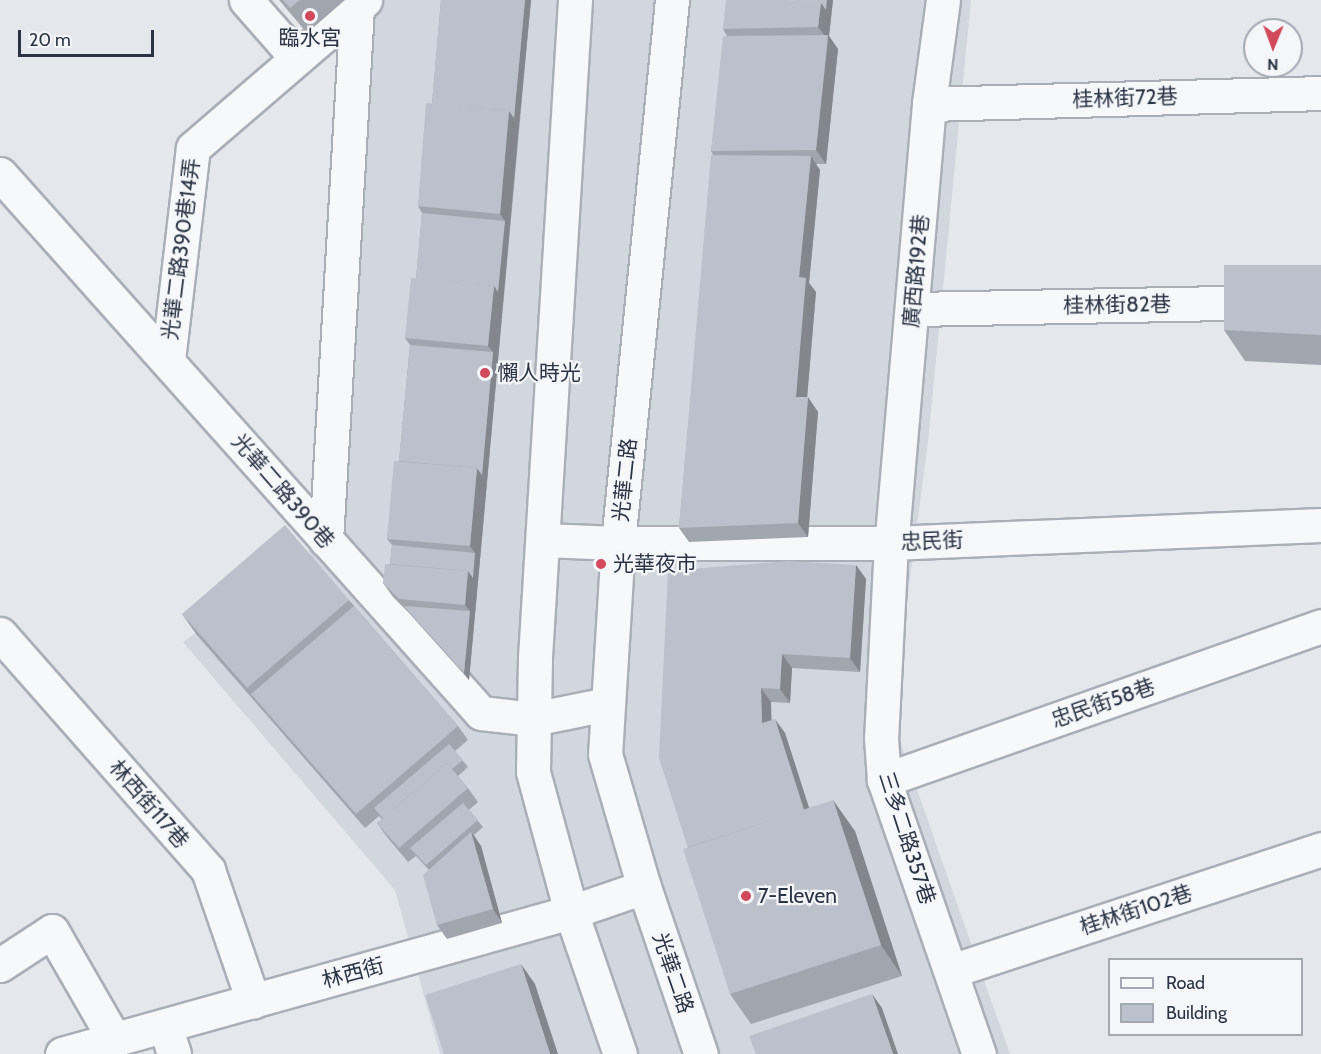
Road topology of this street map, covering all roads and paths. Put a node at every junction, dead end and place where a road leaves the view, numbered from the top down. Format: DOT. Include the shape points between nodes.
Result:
graph roads {
  1 [pos="246,0"];
  2 [pos="575,0"];
  3 [pos="672,0"];
  4 [pos="943,0"];
  5 [pos="361,4"];
  6 [pos="296,57"];
  7 [pos="1321,93"];
  8 [pos="929,104"];
  9 [pos="0,174"];
  10 [pos="1321,301"];
  11 [pos="913,309"];
  12 [pos="168,360"];
  13 [pos="1321,525"];
  14 [pos="326,540"];
  15 [pos="543,540"];
  16 [pos="618,543"];
  17 [pos="891,543"];
  18 [pos="1321,626"];
  19 [pos="0,634"];
  20 [pos="607,704"];
  21 [pos="533,719"];
  22 [pos="885,780"];
  23 [pos="1321,849"];
  24 [pos="644,887"];
  25 [pos="571,912"];
  26 [pos="0,965"];
  27 [pos="951,970"];
  28 [pos="253,1001"];
  29 [pos="114,1039"];
  30 [pos="169,1040"];
  31 [pos="62,1054"];
  32 [pos="620,1054"];
  33 [pos="701,1054"];
  34 [pos="979,1054"];
  1 -- 6 [label="street"];
  2 -- 15 [label="street"];
  3 -- 16 [label="street, 光華二路"];
  4 -- 8 [label="street, 廣西路192巷"];
  5 -- 6 [label="street, 光華二路390巷14弄"];
  5 -- 14 [label="street"];
  6 -- 12 [label="street, 光華二路390巷14弄" via="193,148"];
  7 -- 8 [label="street, 桂林街72巷"];
  8 -- 11 [label="street, 廣西路192巷"];
  9 -- 12 [label="street, 光華二路390巷"];
  10 -- 11 [label="street, 桂林街82巷"];
  11 -- 17 [label="street, 廣西路192巷"];
  12 -- 14 [label="street, 光華二路390巷"];
  13 -- 17 [label="street, 忠民街"];
  14 -- 21 [label="street, 光華二路390巷" via="481,713"];
  15 -- 16 [label="street, 忠民街"];
  15 -- 21 [label="street"];
  16 -- 17 [label="street, 忠民街"];
  16 -- 20 [label="street, 光華二路"];
  17 -- 22 [label="street, 三多二路357巷" via="881,738"];
  18 -- 22 [label="street, 忠民街58巷"];
  19 -- 28 [label="street, 林西街117巷" via="208,870"];
  20 -- 21 [label="street, 光華二路390巷"];
  20 -- 24 [label="street, 光華二路" via="605,754"];
  21 -- 25 [label="street" via="532,772"];
  22 -- 27 [label="street, 三多二路357巷"];
  23 -- 27 [label="street, 桂林街102巷"];
  24 -- 25 [label="street, 林西街"];
  24 -- 33 [label="street, 光華二路"];
  25 -- 28 [label="street, 林西街"];
  25 -- 32 [label="street"];
  26 -- 29 [label="street" via="52,931"];
  27 -- 34 [label="street, 三多二路357巷"];
  28 -- 30 [label="street, 林西街"];
  29 -- 30 [label="street, 林西街"];
  29 -- 31 [label="street, 林西街"];
}
